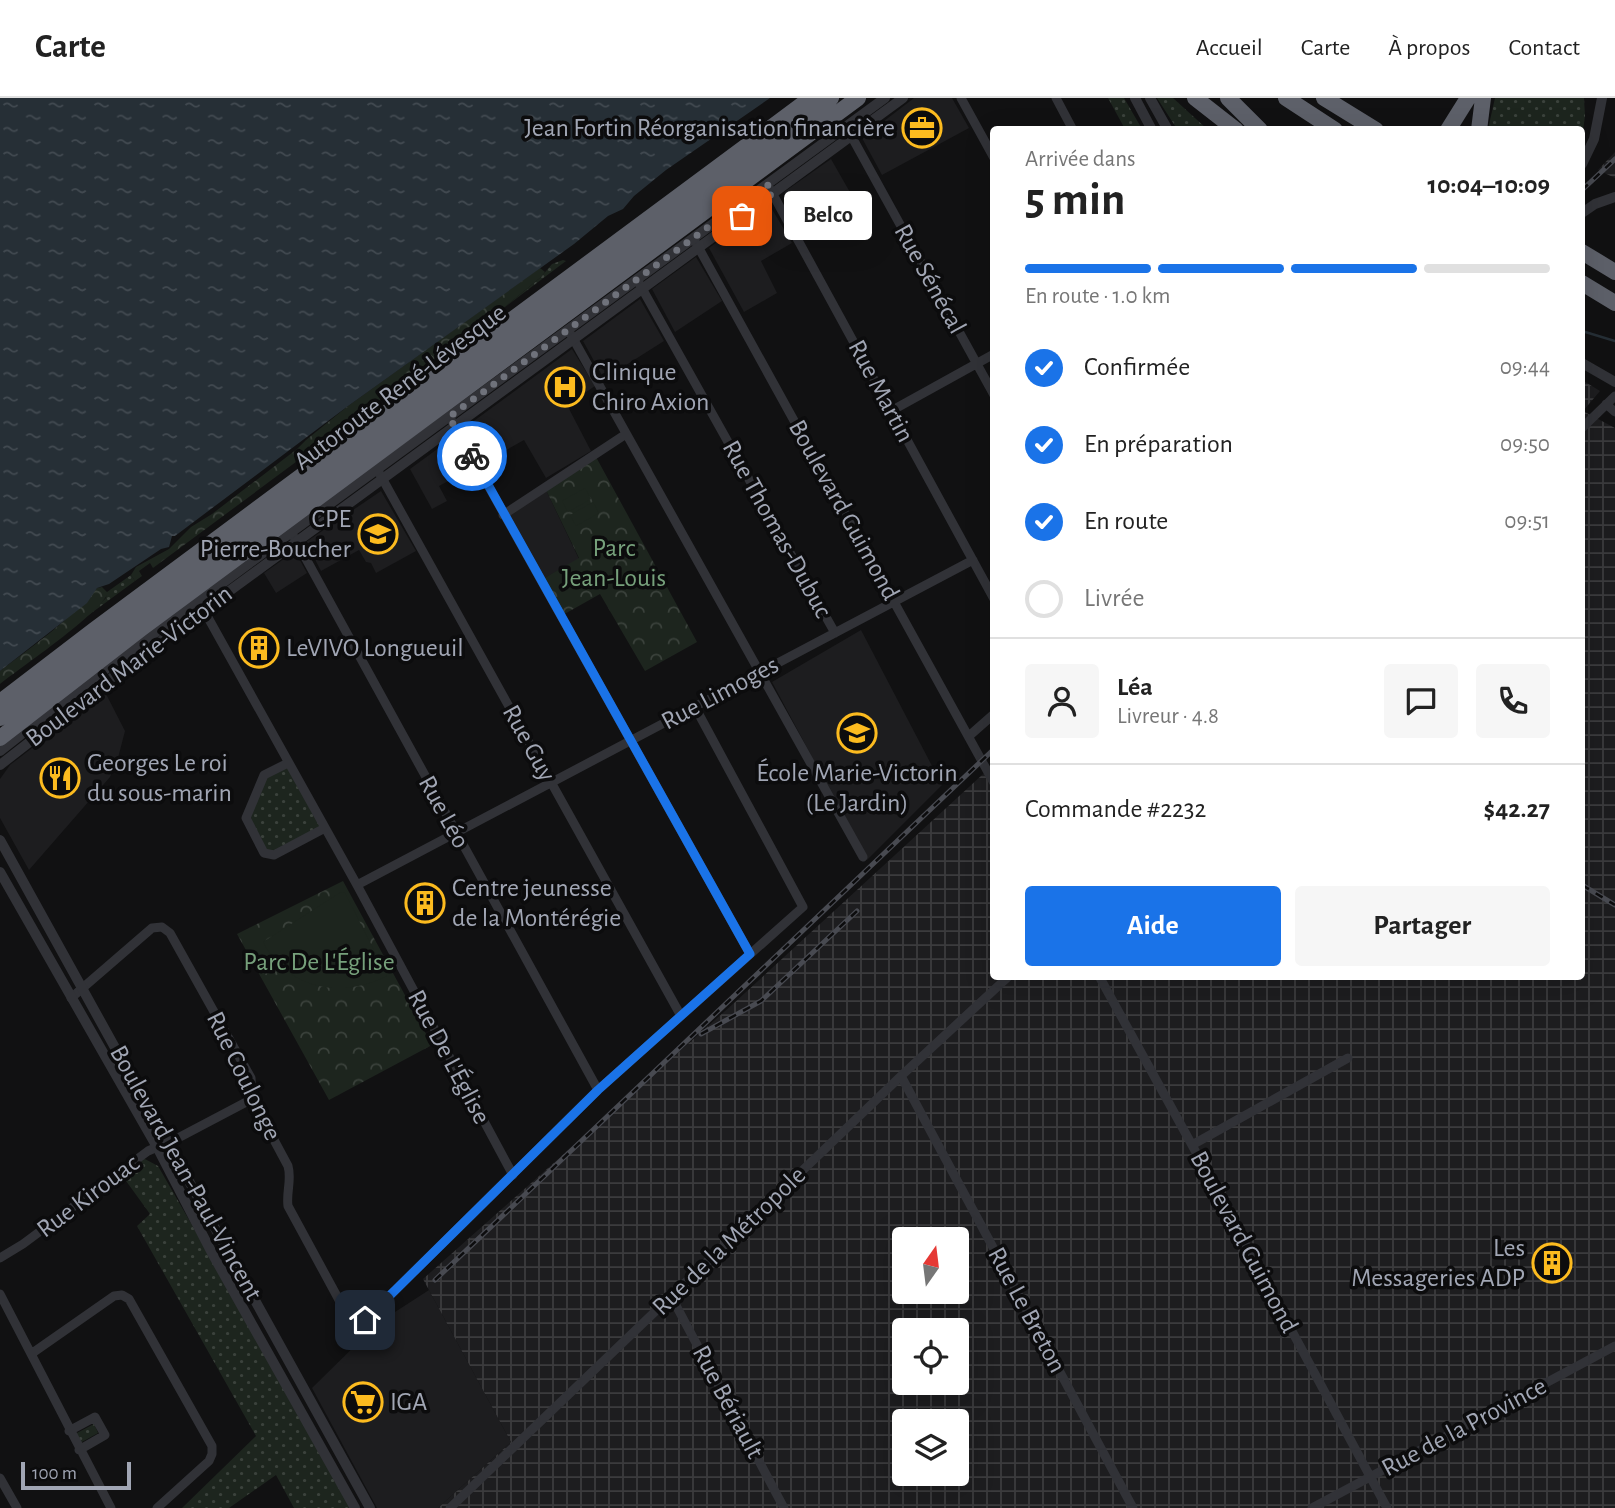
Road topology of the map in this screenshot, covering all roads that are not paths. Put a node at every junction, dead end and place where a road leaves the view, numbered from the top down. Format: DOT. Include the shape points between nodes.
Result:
graph roads {
  1 [pos="811,98"];
  2 [pos="831,98"];
  3 [pos="846,98"];
  4 [pos="858,98"];
  5 [pos="885,98"];
  6 [pos="903,98"];
  7 [pos="961,98"];
  8 [pos="1056,98"];
  9 [pos="1135,98"];
  10 [pos="1150,98"];
  11 [pos="1189,98"];
  12 [pos="1195,98"];
  13 [pos="1228,98"];
  14 [pos="1286,98"];
  15 [pos="1324,98"];
  16 [pos="1468,98"];
  17 [pos="1483,98"];
  18 [pos="1593,98"];
  19 [pos="1602,98"];
  20 [pos="1597,122"];
  21 [pos="1071,126"];
  22 [pos="1150,126"];
  23 [pos="1166,126"];
  24 [pos="1215,126"];
  25 [pos="1231,126"];
  26 [pos="1256,126"];
  27 [pos="1329,126"];
  28 [pos="1370,126"];
  29 [pos="1450,126"];
  30 [pos="1480,126"];
  31 [pos="848,131"];
  32 [pos="990,151"];
  33 [pos="1585,158"];
  34 [pos="770,189"];
  35 [pos="1615,197"];
  36 [pos="1585,211"];
  37 [pos="696,243"];
  38 [pos="1585,254"];
  39 [pos="1615,272"];
  40 [pos="640,284"];
  41 [pos="1585,285"];
  42 [pos="1615,303"];
  43 [pos="571,334"];
  44 [pos="990,356"];
  45 [pos="976,364"];
  46 [pos="1585,365"];
  47 [pos="1615,382"];
  48 [pos="990,388"];
  49 [pos="1615,396"];
  50 [pos="1606,404"];
  51 [pos="891,411"];
  52 [pos="1615,412"];
  53 [pos="452,421"];
  54 [pos="1585,425"];
  55 [pos="626,434"];
  56 [pos="380,474"];
  57 [pos="503,515"];
  58 [pos="294,537"];
  59 [pos="973,560"];
  60 [pos="990,592"];
  61 [pos="894,602"];
  62 [pos="201,606"];
  63 [pos="835,633"];
  64 [pos="760,673"];
  65 [pos="0,702"];
  66 [pos="695,707"];
  67 [pos="0,718"];
  68 [pos="990,718"];
  69 [pos="0,728"];
  70 [pos="969,736"];
  71 [pos="0,738"];
  72 [pos="630,741"];
  73 [pos="0,751"];
  74 [pos="288,763"];
  75 [pos="0,765"];
  76 [pos="990,775"];
  77 [pos="551,783"];
  78 [pos="325,828"];
  79 [pos="456,833"];
  80 [pos="0,840"];
  81 [pos="863,857"];
  82 [pos="0,872"];
  83 [pos="356,885"];
  84 [pos="750,954"];
  85 [pos="1005,980"];
  86 [pos="1101,980"];
  87 [pos="83,987"];
  88 [pos="71,998"];
  89 [pos="681,1016"];
  90 [pos="1348,1058"];
  91 [pos="901,1076"];
  92 [pos="598,1090"];
  93 [pos="252,1099"];
  94 [pos="162,1145"];
  95 [pos="1192,1145"];
  96 [pos="513,1175"];
  97 [pos="0,1258"];
  98 [pos="0,1294"];
  99 [pos="671,1296"];
  100 [pos="1615,1346"];
  101 [pos="31,1354"];
  102 [pos="305,1391"];
  103 [pos="294,1400"];
  104 [pos="69,1431"];
  105 [pos="79,1450"];
  106 [pos="1370,1477"];
  107 [pos="0,1478"];
  108 [pos="18,1508"];
  109 [pos="111,1508"];
  110 [pos="157,1508"];
  111 [pos="355,1508"];
  112 [pos="370,1508"];
  113 [pos="450,1508"];
  114 [pos="784,1508"];
  115 [pos="1133,1508"];
  116 [pos="1312,1508"];
  117 [pos="1387,1508"];
  1 -- 65 [label="highway, Autoroute René-Lévesque"];
  2 -- 67 [label="highway, Autoroute René-Lévesque"];
  3 -- 69 [label="highway"];
  4 -- 71 [label="highway"];
  5 -- 31 [label="street, Boulevard Marie-Victorin"];
  6 -- 31 [label="street, Boulevard Marie-Victorin"];
  7 -- 32 [label="street"];
  8 -- 21 [label="street"];
  9 -- 22 [label="street"];
  10 -- 23 [label="street"];
  11 -- 24 [label="highway"];
  12 -- 25 [label="highway"];
  13 -- 26 [label="highway"];
  14 -- 27 [label="highway"];
  15 -- 28 [label="highway"];
  16 -- 29 [label="highway"];
  17 -- 30 [label="highway"];
  18 -- 20 [label="street"];
  19 -- 20 [label="street"];
  20 -- 33 [label="street"];
  31 -- 34 [label="street, Boulevard Marie-Victorin"];
  31 -- 45 [label="street, Rue Sénécal"];
  34 -- 37 [label="street, Boulevard Marie-Victorin"];
  34 -- 51 [label="street, Rue Martin"];
  35 -- 36 [label="street"];
  37 -- 40 [label="street, Boulevard Marie-Victorin"];
  37 -- 61 [label="street, Boulevard Guimond"];
  38 -- 39 [label="highway"];
  40 -- 43 [label="street, Boulevard Marie-Victorin"];
  40 -- 63 [label="street, Rue Thomas-Dubuc"];
  41 -- 42 [label="highway"];
  43 -- 53 [label="street, Boulevard Marie-Victorin"];
  43 -- 55 [label="street"];
  44 -- 45 [label="street"];
  45 -- 48 [label="street, Rue Sénécal"];
  45 -- 51 [label="street"];
  46 -- 47 [label="street"];
  49 -- 50 [label="street"];
  50 -- 52 [label="street"];
  50 -- 54 [label="street"];
  51 -- 59 [label="street, Rue Martin"];
  53 -- 56 [label="street, Boulevard Marie-Victorin"];
  53 -- 57 [label="street"];
  55 -- 57 [label="street"];
  55 -- 64 [label="street"];
  56 -- 58 [label="street, Boulevard Marie-Victorin"];
  56 -- 77 [label="street, Rue Guy"];
  57 -- 72 [label="street"];
  58 -- 62 [label="street, Boulevard Marie-Victorin"];
  58 -- 79 [label="street, Rue Léo"];
  59 -- 60 [label="street, Rue Martin"];
  59 -- 61 [label="street, Rue Limoges"];
  61 -- 63 [label="street, Rue Limoges"];
  61 -- 70 [label="street, Boulevard Guimond"];
  62 -- 73 [label="street, Boulevard Marie-Victorin" via="76,691"];
  62 -- 74 [label="street, Rue De L'Église"];
  62 -- 75 [label="street, Boulevard Marie-Victorin"];
  63 -- 64 [label="street, Rue Limoges"];
  64 -- 66 [label="street, Rue Limoges"];
  64 -- 81 [label="street"];
  66 -- 72 [label="street, Rue Limoges"];
  66 -- 84 [label="street" via="803,907"];
  68 -- 70 [label="street"];
  70 -- 76 [label="street, Boulevard Guimond"];
  72 -- 77 [label="street, Rue Limoges"];
  72 -- 84 [label="street"];
  74 -- 78 [label="street, Rue De L'Église"];
  74 -- 78 [label="street" via="264,775 246,818 264,853 274,855"];
  77 -- 79 [label="street, Rue Limoges"];
  77 -- 89 [label="street, Rue Guy"];
  78 -- 83 [label="street, Rue De L'Église"];
  79 -- 83 [label="street, Rue Limoges"];
  79 -- 92 [label="street, Rue Léo"];
  80 -- 87 [label="street, Boulevard Jean-Paul-Vincent"];
  82 -- 88 [label="street, Boulevard Jean-Paul-Vincent"];
  83 -- 96 [label="street, Rue De L'Église"];
  84 -- 89 [label="street"];
  85 -- 91 [label="street, Rue de la Métropole"];
  86 -- 95 [label="street, Boulevard Guimond"];
  87 -- 88 [label="street, Rue Coulonge"];
  87 -- 93 [label="street, Rue Coulonge" via="152,928 162,927 170,933 251,1078"];
  87 -- 94 [label="street, Boulevard Jean-Paul-Vincent"];
  88 -- 94 [label="street, Boulevard Jean-Paul-Vincent"];
  89 -- 92 [label="street"];
  90 -- 95 [label="street"];
  91 -- 99 [label="street, Rue de la Métropole"];
  91 -- 115 [label="street, Rue Le Breton"];
  92 -- 96 [label="street"];
  93 -- 94 [label="street, Rue Kirouac"];
  93 -- 96 [label="street, Rue Coulonge" via="288,1166 288,1206 351,1322 365,1320"];
  94 -- 97 [label="street, Rue Kirouac"];
  94 -- 102 [label="street, Boulevard Jean-Paul-Vincent"];
  94 -- 103 [label="street, Boulevard Jean-Paul-Vincent" via="212,1253"];
  95 -- 106 [label="street, Boulevard Guimond"];
  98 -- 101 [label="street"];
  99 -- 113 [label="street, Rue de la Métropole"];
  99 -- 114 [label="street, Rue Bériault"];
  100 -- 106 [label="street, Rue de la Province"];
  101 -- 104 [label="street"];
  101 -- 110 [label="street" via="114,1296 129,1299 212,1446 209,1461"];
  102 -- 103 [label="street"];
  102 -- 112 [label="street, Boulevard Jean-Paul-Vincent"];
  103 -- 111 [label="street, Boulevard Jean-Paul-Vincent"];
  104 -- 105 [label="street"];
  104 -- 105 [label="street" via="96,1417 105,1435"];
  105 -- 109 [label="street"];
  106 -- 116 [label="street, Rue de la Province"];
  106 -- 117 [label="street, Boulevard Guimond"];
  107 -- 108 [label="street"];
}
